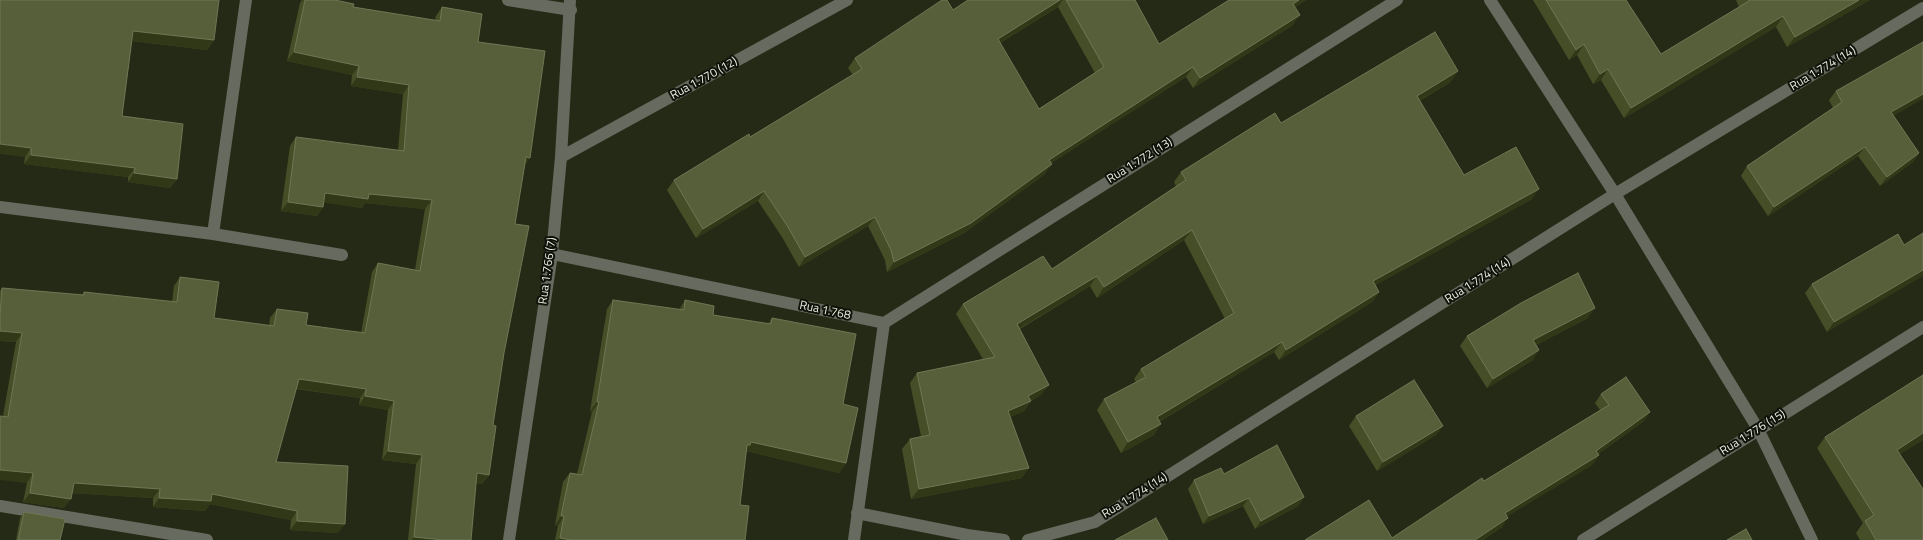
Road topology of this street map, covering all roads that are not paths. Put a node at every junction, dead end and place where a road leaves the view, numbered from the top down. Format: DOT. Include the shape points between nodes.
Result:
graph roads {
  1 [pos="246,0"];
  2 [pos="508,0"];
  3 [pos="847,0"];
  4 [pos="1397,0"];
  5 [pos="1490,0"];
  6 [pos="571,5"];
  7 [pos="1923,8"];
  8 [pos="561,157"];
  9 [pos="1616,194"];
  10 [pos="0,207"];
  11 [pos="213,234"];
  12 [pos="552,254"];
  13 [pos="342,255"];
  14 [pos="884,323"];
  15 [pos="1923,327"];
  16 [pos="1758,429"];
  17 [pos="0,506"];
  18 [pos="857,513"];
  19 [pos="207,540"];
  20 [pos="508,540"];
  21 [pos="854,540"];
  22 [pos="1004,540"];
  23 [pos="1028,540"];
  24 [pos="1583,540"];
  25 [pos="1812,540"];
  1 -- 11 [label="street"];
  2 -- 6 [label="street"];
  3 -- 8 [label="street, Rua 1.770 (12)"];
  4 -- 14 [label="street, Rua 1.772 (13)"];
  5 -- 9 [label="street"];
  6 -- 8 [label="street, Rua 1.766 (7)"];
  7 -- 9 [label="street, Rua 1.774 (14)"];
  8 -- 12 [label="street, Rua 1.766 (7)"];
  9 -- 16 [label="street"];
  9 -- 23 [label="street, Rua 1.774 (14)" via="1094,522"];
  10 -- 11 [label="street"];
  11 -- 13 [label="street"];
  12 -- 14 [label="street, Rua 1.768"];
  12 -- 20 [label="street, Rua 1.766 (7)"];
  14 -- 18 [label="street"];
  15 -- 16 [label="street, Rua 1.776 (15)"];
  16 -- 24 [label="street, Rua 1.776 (15)"];
  16 -- 25 [label="street"];
  17 -- 19 [label="street"];
  18 -- 21 [label="street"];
  18 -- 22 [label="street"];
}
